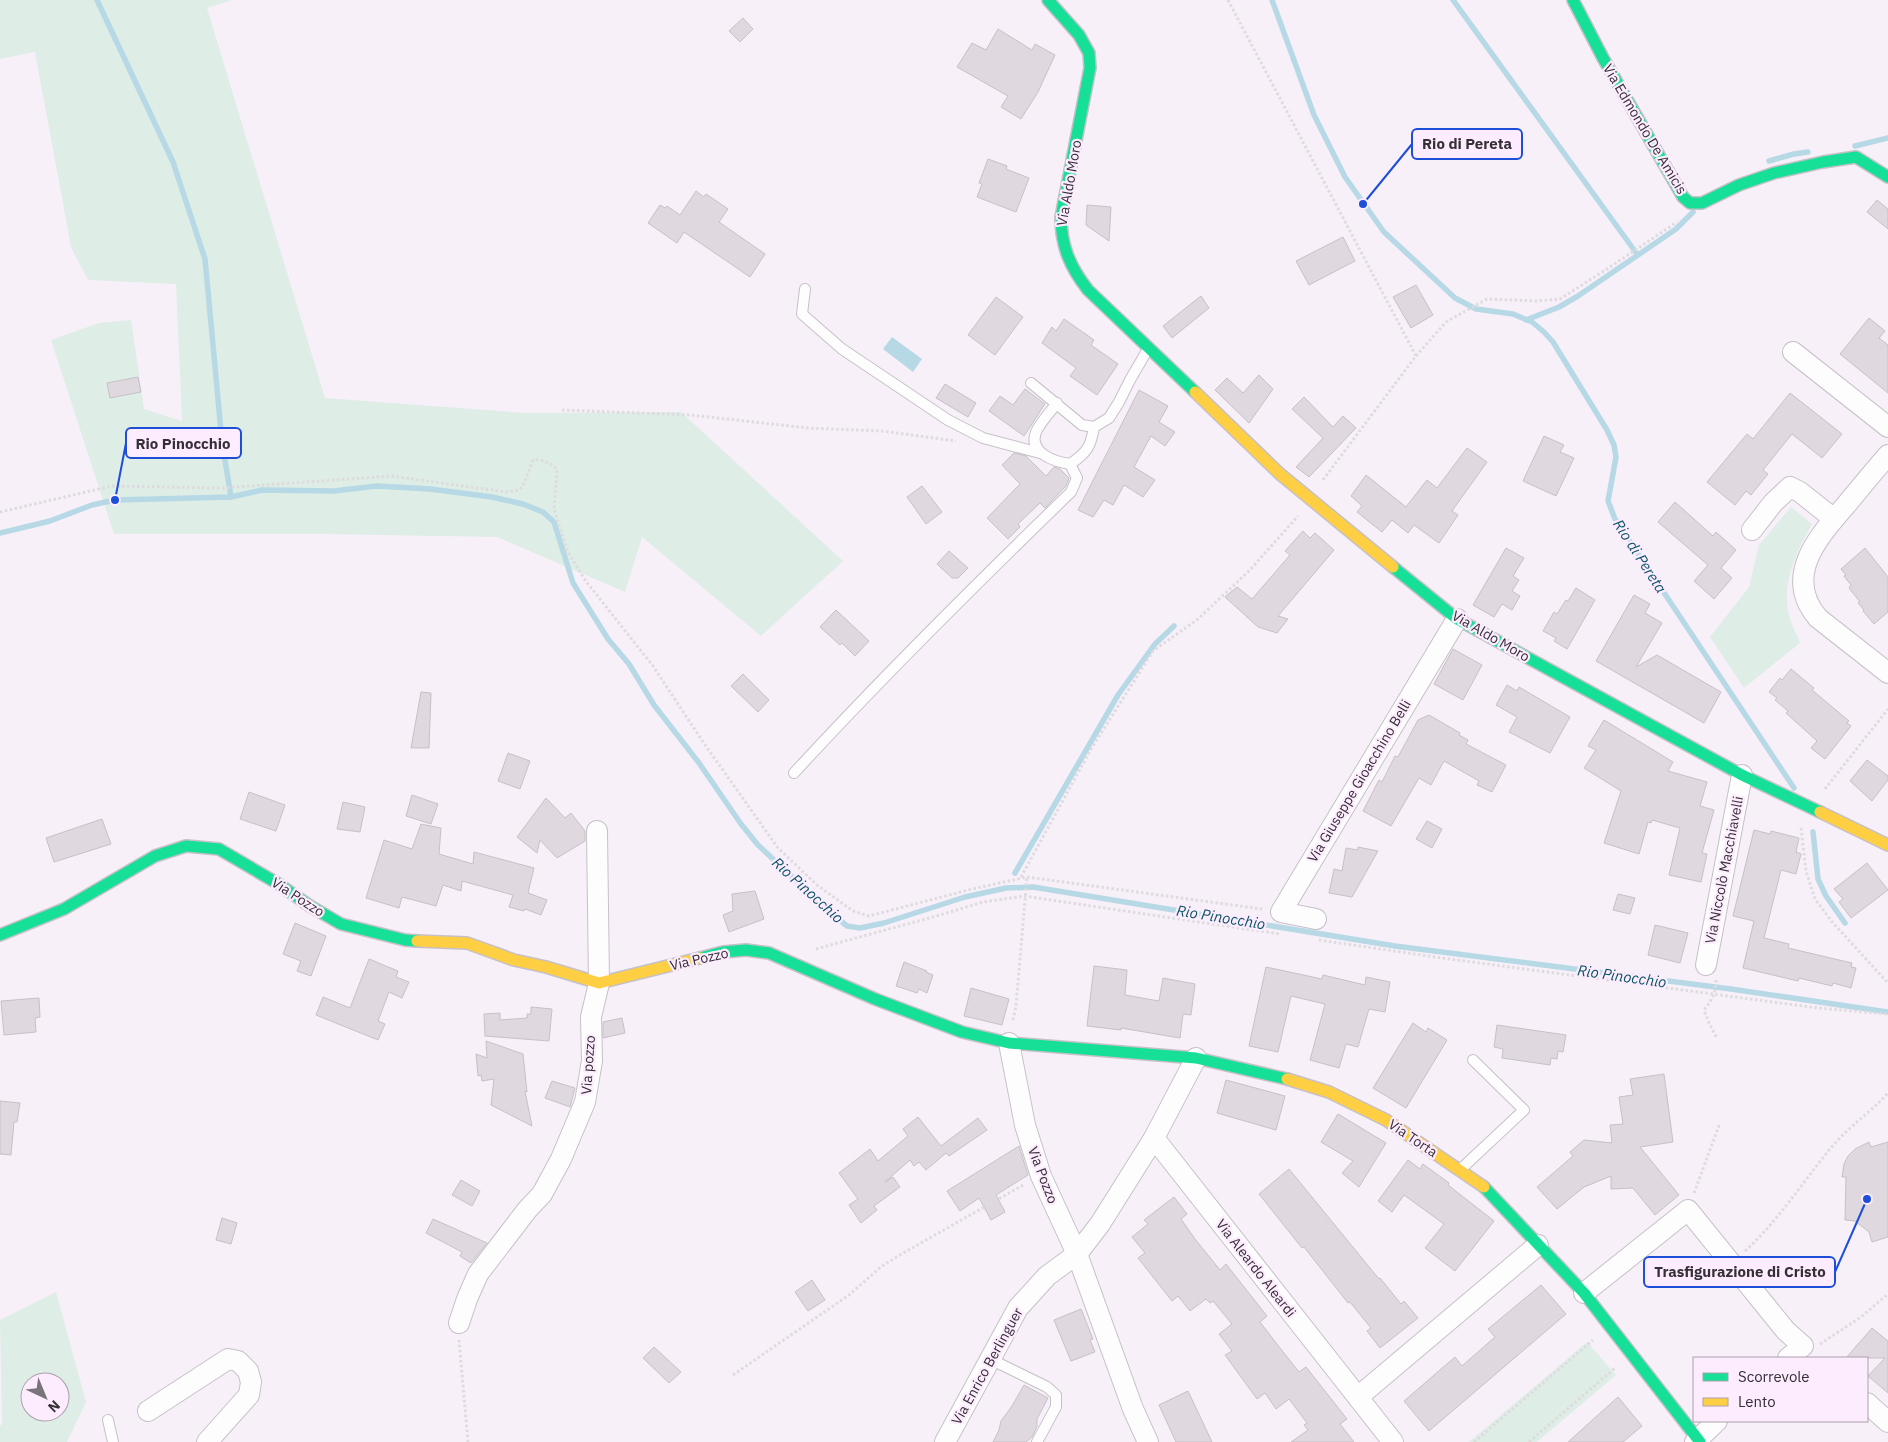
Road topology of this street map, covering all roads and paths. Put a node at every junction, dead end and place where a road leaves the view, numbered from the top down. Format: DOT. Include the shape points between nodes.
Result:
graph roads {
  1 [pos="1048,0"];
  2 [pos="1228,0"];
  3 [pos="1573,0"];
  4 [pos="1888,177"];
  5 [pos="1690,203"];
  6 [pos="805,290"];
  7 [pos="1149,348"];
  8 [pos="1793,352"];
  9 [pos="1416,356"];
  10 [pos="1031,383"];
  11 [pos="1057,403"];
  12 [pos="562,410"];
  13 [pos="1094,426"];
  14 [pos="1888,428"];
  15 [pos="988,439"];
  16 [pos="1040,453"];
  17 [pos="1888,455"];
  18 [pos="1070,464"];
  19 [pos="1310,499"];
  20 [pos="0,512"];
  21 [pos="1834,519"];
  22 [pos="1752,530"];
  23 [pos="1457,619"];
  24 [pos="1888,672"];
  25 [pos="1888,709"];
  26 [pos="794,773"];
  27 [pos="1742,775"];
  28 [pos="1822,793"];
  29 [pos="1799,802"];
  30 [pos="597,831"];
  31 [pos="1888,845"];
  32 [pos="1020,878"];
  33 [pos="1026,879"];
  34 [pos="1024,894"];
  35 [pos="1281,912"];
  36 [pos="1316,919"];
  37 [pos="0,935"];
  38 [pos="1287,935"];
  39 [pos="1316,939"];
  40 [pos="1706,965"];
  41 [pos="808,969"];
  42 [pos="599,983"];
  43 [pos="1888,983"];
  44 [pos="1716,985"];
  45 [pos="1715,994"];
  46 [pos="1888,1014"];
  47 [pos="1717,1038"];
  48 [pos="1009,1042"];
  49 [pos="1196,1058"];
  50 [pos="1473,1060"];
  51 [pos="1888,1093"];
  52 [pos="1720,1123"];
  53 [pos="1154,1138"];
  54 [pos="1460,1170"];
  55 [pos="1041,1176"];
  56 [pos="1688,1210"];
  57 [pos="1538,1245"];
  58 [pos="1077,1254"];
  59 [pos="1731,1264"];
  60 [pos="1584,1292"];
  61 [pos="1888,1294"];
  62 [pos="459,1323"];
  63 [pos="1610,1325"];
  64 [pos="1632,1353"];
  65 [pos="1804,1354"];
  66 [pos="990,1359"];
  67 [pos="732,1375"];
  68 [pos="1358,1397"];
  69 [pos="1868,1404"];
  70 [pos="148,1411"];
  71 [pos="108,1420"];
  72 [pos="1716,1422"];
  73 [pos="1888,1422"];
  74 [pos="1698,1441"];
  75 [pos="112,1442"];
  76 [pos="208,1442"];
  77 [pos="468,1442"];
  78 [pos="946,1442"];
  79 [pos="1036,1442"];
  80 [pos="1148,1442"];
  81 [pos="1393,1442"];
  82 [pos="1474,1442"];
  83 [pos="1529,1442"];
  1 -- 7 [label="street, Via Aldo Moro" via="1079,35 1089,53 1089,80 1061,217 1066,256 1088,290"];
  2 -- 9 [label="path"];
  3 -- 5 [label="street, Via Edmondo De Amicis" via="1683,197"];
  4 -- 5 [label="street, Via Edmondo De Amicis" via="1868,162 1856,158 1823,162 1774,172 1702,203"];
  5 -- 9 [label="path" via="1682,219 1560,299 1486,299 1446,322"];
  6 -- 15 [label="lane" via="802,314 842,349 948,420"];
  7 -- 13 [label="lane" via="1108,418"];
  7 -- 19 [label="street, Via Aldo Moro"];
  8 -- 14 [label="street"];
  9 -- 19 [label="path"];
  10 -- 11 [label="lane"];
  11 -- 13 [label="lane" via="1082,425"];
  11 -- 16 [label="lane" via="1036,432 1035,444"];
  12 -- 15 [label="path" via="691,415 971,442"];
  13 -- 18 [label="lane" via="1092,441 1083,455"];
  15 -- 16 [label="lane"];
  16 -- 18 [label="lane" via="1057,462"];
  17 -- 21 [label="street"];
  18 -- 26 [label="lane" via="1077,478 1070,492 980,580"];
  19 -- 23 [label="street, Via Aldo Moro"];
  19 -- 32 [label="path" via="1250,570 1198,620 1153,651 1090,749"];
  20 -- 32 [label="path" via="112,486 223,488 391,476 507,492 523,486 533,460 553,464 557,469 554,509 568,552 585,580 653,666 778,848 817,884 853,911 869,916"];
  21 -- 22 [label="street" via="1790,487"];
  21 -- 24 [label="street" via="1807,558 1804,587 1810,608 1818,618"];
  23 -- 27 [label="street, Via Aldo Moro"];
  23 -- 35 [label="street, Via Giuseppe Gioacchino Belli"];
  25 -- 28 [label="path"];
  27 -- 29 [label="street, Via Aldo Moro"];
  27 -- 40 [label="street, Via Niccolò Macchiavelli"];
  29 -- 31 [label="street, Via Aldo Moro"];
  29 -- 43 [label="path" via="1806,871 1815,899"];
  30 -- 42 [label="street, Via pozzo"];
  32 -- 33 [label="path"];
  33 -- 34 [label="path"];
  33 -- 35 [label="path"];
  34 -- 38 [label="path"];
  34 -- 41 [label="path" via="983,902 817,948"];
  34 -- 48 [label="path" via="1016,1006"];
  35 -- 36 [label="street"];
  37 -- 42 [label="street, Via Pozzo" via="64,910 155,856 186,846 219,849 341,924 405,940 467,943 514,960"];
  39 -- 45 [label="path"];
  41 -- 42 [label="street, Via Pozzo" via="769,953 746,950 723,952"];
  41 -- 48 [label="street, Via Pozzo" via="962,1032"];
  42 -- 62 [label="street, Via pozzo" via="591,1017 592,1061 585,1102 542,1194 478,1274"];
  44 -- 45 [label="path"];
  45 -- 46 [label="path"];
  45 -- 47 [label="path" via="1704,1010"];
  48 -- 49 [label="street, Via Torta"];
  48 -- 55 [label="street, Via Pozzo" via="1025,1125"];
  49 -- 53 [label="street"];
  49 -- 54 [label="street, Via Torta" via="1270,1074 1329,1092 1386,1120"];
  50 -- 54 [label="lane" via="1524,1110"];
  51 -- 59 [label="path" via="1830,1149 1756,1242"];
  52 -- 56 [label="path"];
  53 -- 58 [label="street" via="1100,1224"];
  53 -- 68 [label="street, Via Aleardo Aleardi"];
  54 -- 57 [label="street, Via Torta" via="1480,1183"];
  55 -- 58 [label="street, Via Pozzo"];
  55 -- 67 [label="path" via="897,1256 848,1295"];
  56 -- 59 [label="street"];
  56 -- 60 [label="street"];
  57 -- 60 [label="street, Via Torta"];
  57 -- 68 [label="street"];
  58 -- 66 [label="street, Via Enrico Berlinguer" via="1047,1276 1018,1308"];
  58 -- 80 [label="street, Via Pozzo"];
  59 -- 65 [label="street"];
  60 -- 63 [label="street, Via Torta"];
  61 -- 65 [label="path" via="1861,1317"];
  62 -- 77 [label="path"];
  63 -- 64 [label="street, Via Torta"];
  63 -- 82 [label="path"];
  64 -- 74 [label="street, Via Torta"];
  64 -- 83 [label="path"];
  66 -- 78 [label="street, Via Enrico Berlinguer"];
  66 -- 79 [label="lane" via="1047,1387 1056,1395 1056,1407"];
  68 -- 81 [label="street, Via Aleardo Aleardi"];
  69 -- 73 [label="street"];
  70 -- 76 [label="street" via="228,1359 238,1361 248,1371 251,1382 249,1395"];
  71 -- 75 [label="lane"];
  72 -- 74 [label="street"];
}
